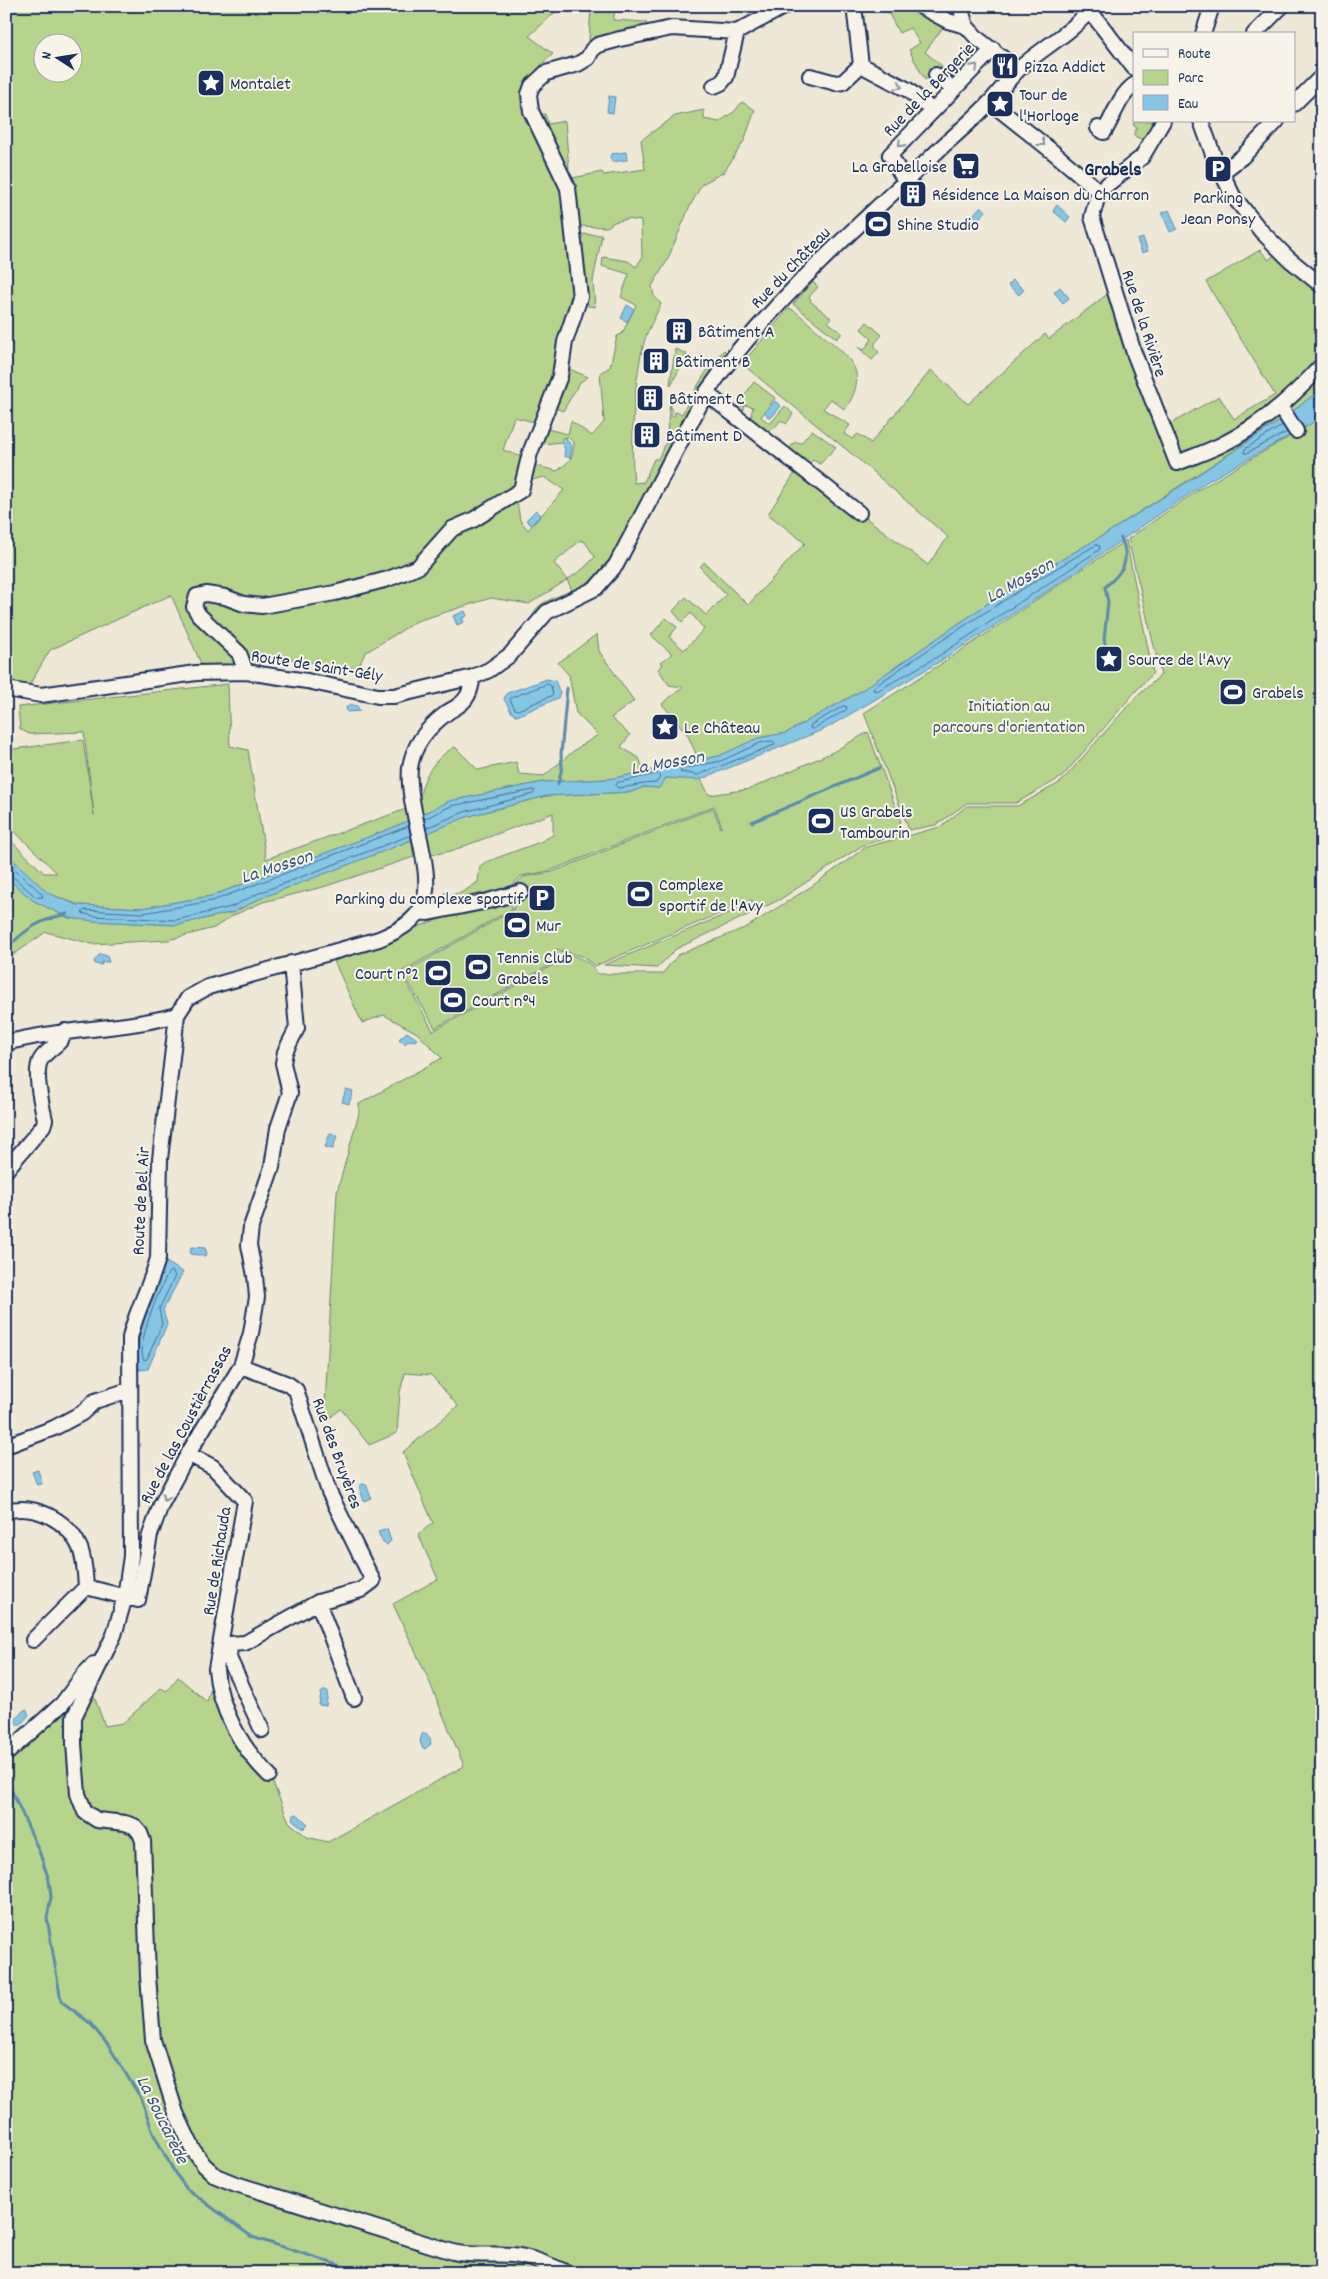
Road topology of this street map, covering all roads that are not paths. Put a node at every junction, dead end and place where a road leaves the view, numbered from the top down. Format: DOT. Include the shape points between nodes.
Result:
graph roads {
  1 [pos="785,6"];
  2 [pos="854,6"];
  3 [pos="920,6"];
  4 [pos="960,6"];
  5 [pos="1212,6"];
  6 [pos="1282,6"];
  7 [pos="1091,8"];
  8 [pos="966,26"];
  9 [pos="737,32"];
  10 [pos="1204,32"];
  11 [pos="1256,32"];
  12 [pos="993,49"];
  13 [pos="861,65"];
  14 [pos="1133,67"];
  15 [pos="1018,70"];
  16 [pos="936,75"];
  17 [pos="810,76"];
  18 [pos="1322,76"];
  19 [pos="714,86"];
  20 [pos="1133,86"];
  21 [pos="953,89"];
  22 [pos="990,102"];
  23 [pos="1296,102"];
  24 [pos="933,111"];
  25 [pos="1163,122"];
  26 [pos="1201,122"];
  27 [pos="1276,122"];
  28 [pos="1098,128"];
  29 [pos="1221,172"];
  30 [pos="905,181"];
  31 [pos="1099,191"];
  32 [pos="1322,286"];
  33 [pos="1322,365"];
  34 [pos="706,394"];
  35 [pos="1282,409"];
  36 [pos="1296,430"];
  37 [pos="859,513"];
  38 [pos="246,672"];
  39 [pos="473,677"];
  40 [pos="6,689"];
  41 [pos="521,892"];
  42 [pos="421,908"];
  43 [pos="291,963"];
  44 [pos="177,1015"];
  45 [pos="65,1031"];
  46 [pos="6,1043"];
  47 [pos="6,1170"];
  48 [pos="242,1366"];
  49 [pos="129,1390"];
  50 [pos="6,1446"];
  51 [pos="188,1454"];
  52 [pos="6,1511"];
  53 [pos="86,1587"];
  54 [pos="125,1597"];
  55 [pos="318,1602"];
  56 [pos="33,1640"];
  57 [pos="226,1643"];
  58 [pos="102,1657"];
  59 [pos="354,1698"];
  60 [pos="262,1730"];
  61 [pos="6,1754"];
  62 [pos="269,1775"];
  63 [pos="568,2273"];
  1 -- 9 [label="street"];
  2 -- 13 [label="street"];
  3 -- 8 [label="street" via="948,21"];
  4 -- 8 [label="street"];
  5 -- 10 [label="street"];
  6 -- 11 [label="street"];
  7 -- 14 [label="street"];
  7 -- 15 [label="street, Rue du Château" via="1057,41"];
  8 -- 12 [label="street"];
  9 -- 19 [label="street" via="726,77"];
  9 -- 38 [label="street" via="688,28 657,30 598,46 578,64 537,80 529,94 531,111 568,188 580,297 565,342 560,376 530,453 521,490 452,529 418,567 388,579 336,593 262,606 206,594 198,596 194,608 239,653"];
  12 -- 15 [label="street"];
  21 -- 12 [label="street, Rue de la Bergerie, one-way"];
  13 -- 17 [label="street" via="843,82"];
  13 -- 24 [label="street, one-way" via="908,90"];
  15 -- 22 [label="street, Rue du Château"];
  16 -- 21 [label="street"];
  18 -- 23 [label="street"];
  20 -- 28 [label="street" via="1104,132"];
  21 -- 24 [label="street, Rue de la Bergerie"];
  22 -- 30 [label="street, Rue du Château"];
  22 -- 31 [label="street, one-way"];
  24 -- 30 [label="street, Rue de la Bergerie, one-way" via="890,155"];
  25 -- 31 [label="street" via="1142,157"];
  26 -- 29 [label="street"];
  27 -- 29 [label="street" via="1242,157"];
  29 -- 32 [label="street" via="1233,196 1261,231"];
  30 -- 34 [label="street, Rue du Château" via="769,313"];
  31 -- 35 [label="street, Rue de la Rivière" via="1092,217 1134,354 1177,463 1223,444"];
  33 -- 35 [label="street"];
  34 -- 37 [label="street"];
  34 -- 39 [label="street, Rue du Château" via="616,565 606,578 596,588 547,612 510,655"];
  35 -- 36 [label="street"];
  38 -- 39 [label="street, Route de Saint-Gély" via="300,679 378,696 394,696"];
  38 -- 40 [label="street, Route de Saint-Gély" via="196,673 41,695"];
  39 -- 42 [label="street" via="467,697 432,726 419,742 410,766 411,798 425,872 426,889"];
  41 -- 42 [label="street" via="428,913"];
  42 -- 43 [label="street" via="403,927 379,939"];
  43 -- 44 [label="street" via="222,982 193,994"];
  43 -- 48 [label="street, Rue de las Coustièrrassas" via="297,1028 283,1063 290,1093 278,1128 272,1167 251,1227 249,1245 256,1297"];
  44 -- 45 [label="street" via="154,1021"];
  44 -- 49 [label="street, Route de Bel Air" via="160,1159 159,1244 154,1271 135,1316 130,1338"];
  45 -- 46 [label="street"];
  45 -- 47 [label="street" via="64,1037 40,1061 38,1078 45,1120 43,1126"];
  48 -- 51 [label="street, Rue de las Coustièrrassas"];
  48 -- 55 [label="street, Rue des Bruyères" via="296,1390 329,1492 373,1581 361,1590"];
  49 -- 50 [label="street" via="95,1402 54,1428"];
  49 -- 54 [label="street, Route de Bel Air" via="131,1556"];
  51 -- 54 [label="street, Rue de las Coustièrrassas, one-way" via="161,1505 150,1535 138,1600"];
  51 -- 57 [label="street, Rue de Richauda" via="213,1467 245,1501"];
  52 -- 53 [label="street" via="30,1509 64,1526 80,1549"];
  53 -- 54 [label="street"];
  53 -- 56 [label="street"];
  54 -- 58 [label="street, Route de Bel Air" via="114,1635"];
  55 -- 57 [label="street" via="245,1643"];
  55 -- 59 [label="street"];
  57 -- 60 [label="street" via="229,1658"];
  57 -- 62 [label="street, Rue de Richauda" via="216,1669 217,1685 237,1734 254,1761"];
  58 -- 61 [label="street" via="85,1673 62,1704"];
  58 -- 63 [label="street, Route de Bel Air" via="74,1717 78,1794 85,1812 97,1820 134,1826 143,1841 153,2040 176,2113 204,2165 216,2176 233,2184 453,2252 523,2257"];
}
